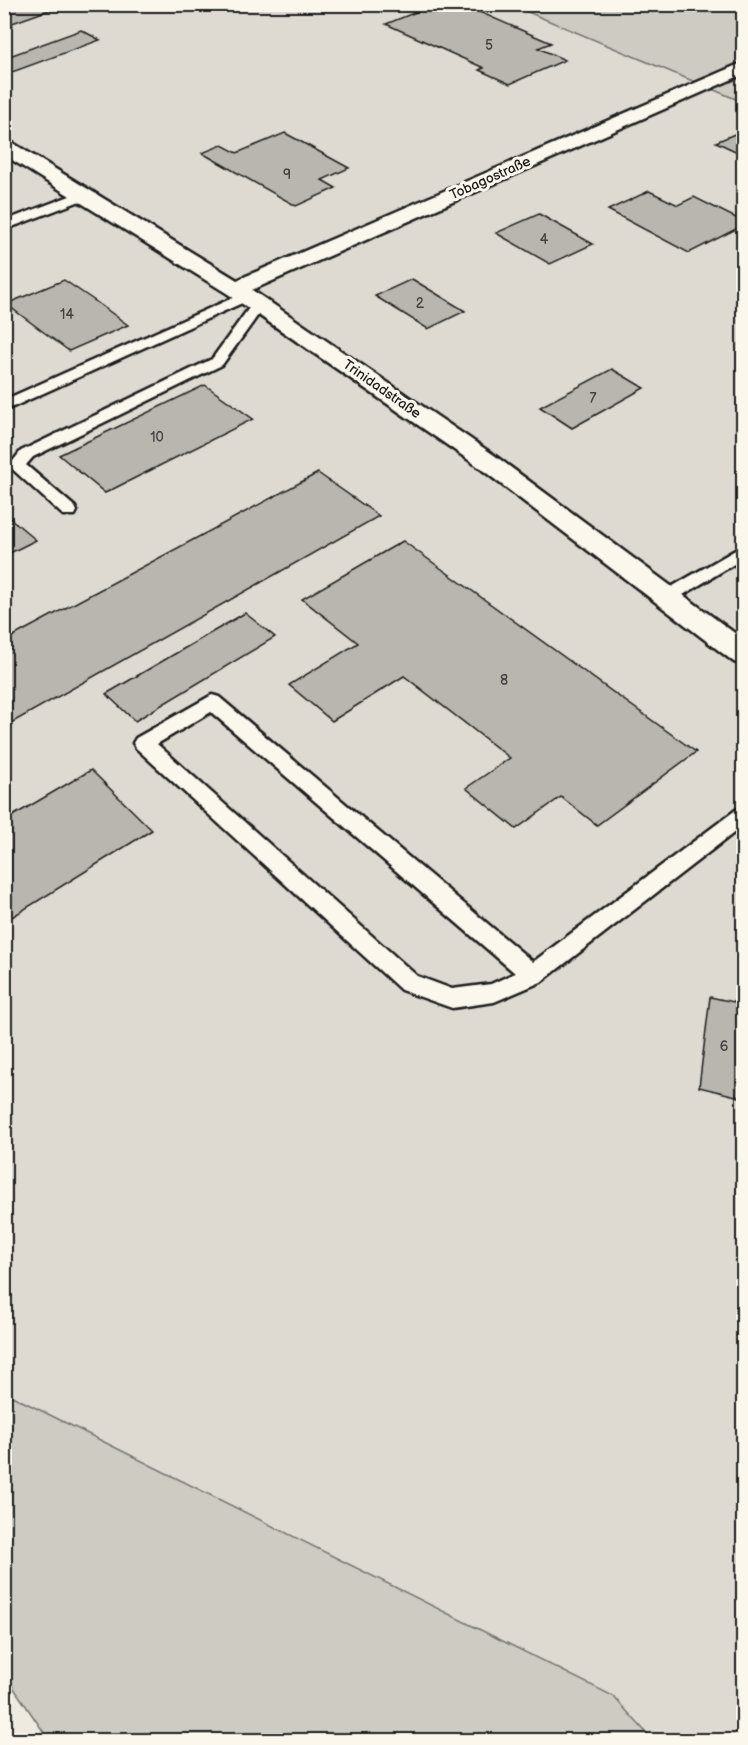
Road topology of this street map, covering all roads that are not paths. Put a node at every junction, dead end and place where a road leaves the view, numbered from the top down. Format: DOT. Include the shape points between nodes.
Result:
graph roads {
  1 [pos="744,67"];
  2 [pos="4,146"];
  3 [pos="83,195"];
  4 [pos="4,226"];
  5 [pos="247,296"];
  6 [pos="4,406"];
  7 [pos="69,511"];
  8 [pos="744,550"];
  9 [pos="667,597"];
  10 [pos="744,655"];
  11 [pos="744,814"];
  12 [pos="532,975"];
  1 -- 5 [label="street, Tobagostraße"];
  2 -- 3 [label="street, Trinidadstraße"];
  3 -- 4 [label="lane"];
  3 -- 5 [label="street, Trinidadstraße"];
  5 -- 6 [label="lane"];
  5 -- 7 [label="lane" via="217,362 27,454 17,466"];
  5 -- 9 [label="street, Trinidadstraße" via="485,460"];
  8 -- 9 [label="lane"];
  9 -- 10 [label="street, Trinidadstraße"];
  11 -- 12 [label="lane"];
  12 -- 12 [label="lane" via="494,993 452,999 409,983 143,743 212,702"];
}
